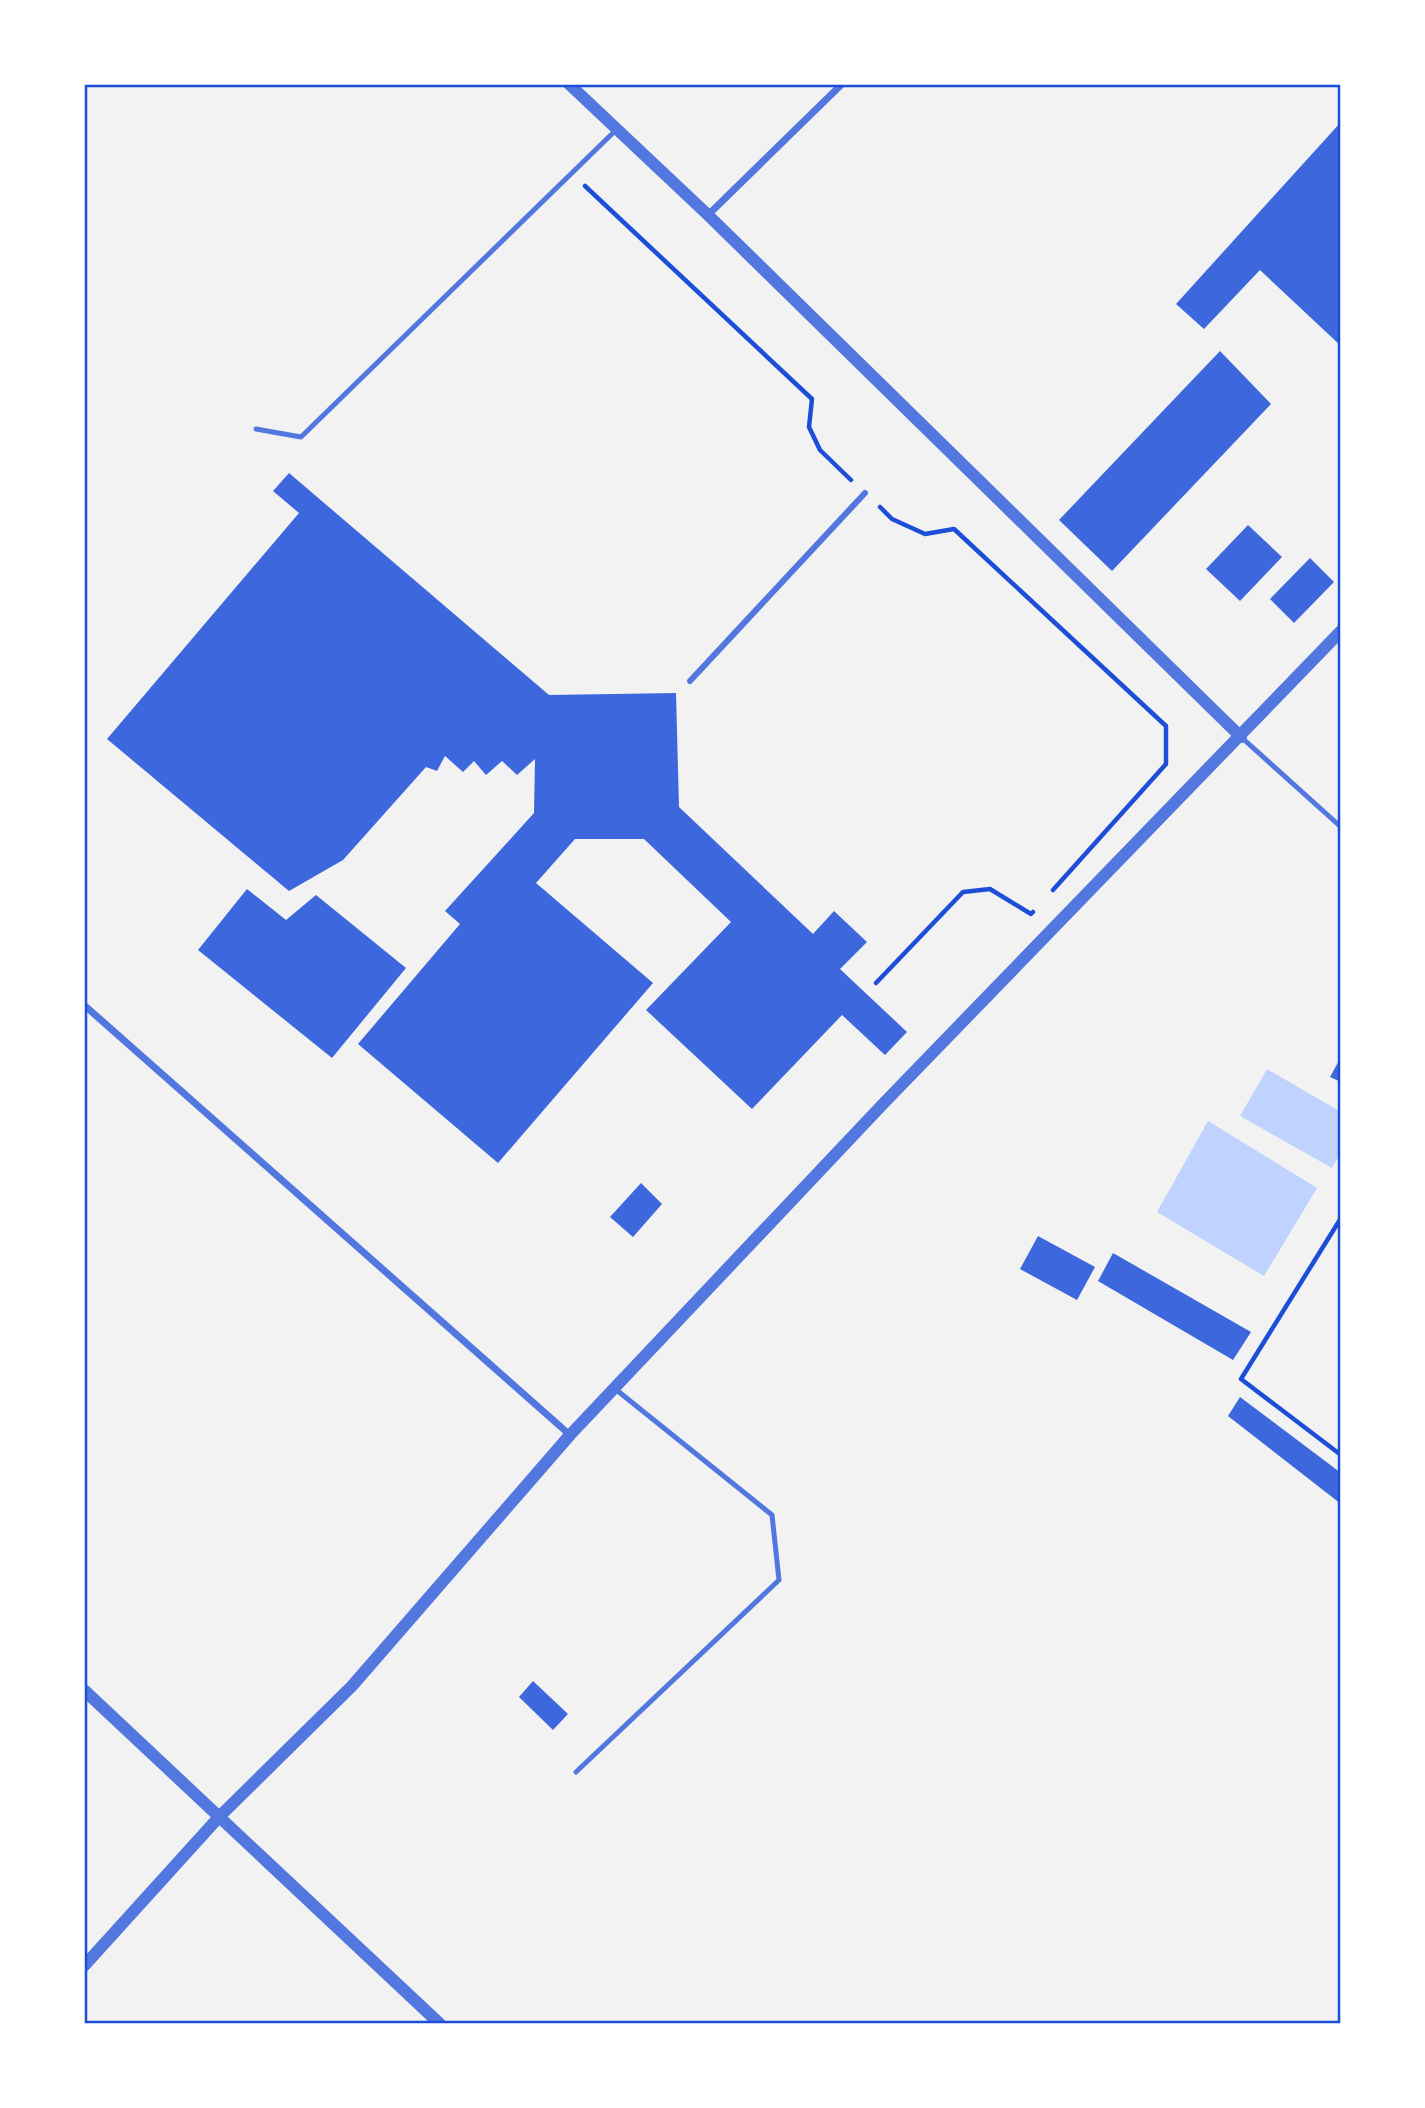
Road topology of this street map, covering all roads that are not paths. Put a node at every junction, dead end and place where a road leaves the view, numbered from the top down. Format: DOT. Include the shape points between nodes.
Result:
graph roads {
  1 [pos="569,84"];
  2 [pos="842,84"];
  3 [pos="617,129"];
  4 [pos="708,215"];
  5 [pos="256,429"];
  6 [pos="865,493"];
  7 [pos="1341,631"];
  8 [pos="690,681"];
  9 [pos="1241,737"];
  10 [pos="1341,827"];
  11 [pos="84,1005"];
  12 [pos="614,1388"];
  13 [pos="570,1435"];
  14 [pos="84,1690"];
  15 [pos="576,1772"];
  16 [pos="219,1817"];
  17 [pos="84,1966"];
  18 [pos="440,2024"];
  1 -- 3 [label="street"];
  2 -- 4 [label="street"];
  3 -- 4 [label="street"];
  3 -- 5 [label="lane" via="301,437"];
  4 -- 9 [label="street"];
  6 -- 8 [label="street"];
  7 -- 9 [label="street"];
  9 -- 10 [label="lane"];
  9 -- 12 [label="street"];
  11 -- 13 [label="street"];
  12 -- 13 [label="street"];
  12 -- 15 [label="lane" via="772,1514 779,1580"];
  13 -- 16 [label="street" via="352,1686"];
  14 -- 16 [label="street"];
  16 -- 17 [label="street"];
  16 -- 18 [label="street"];
}
